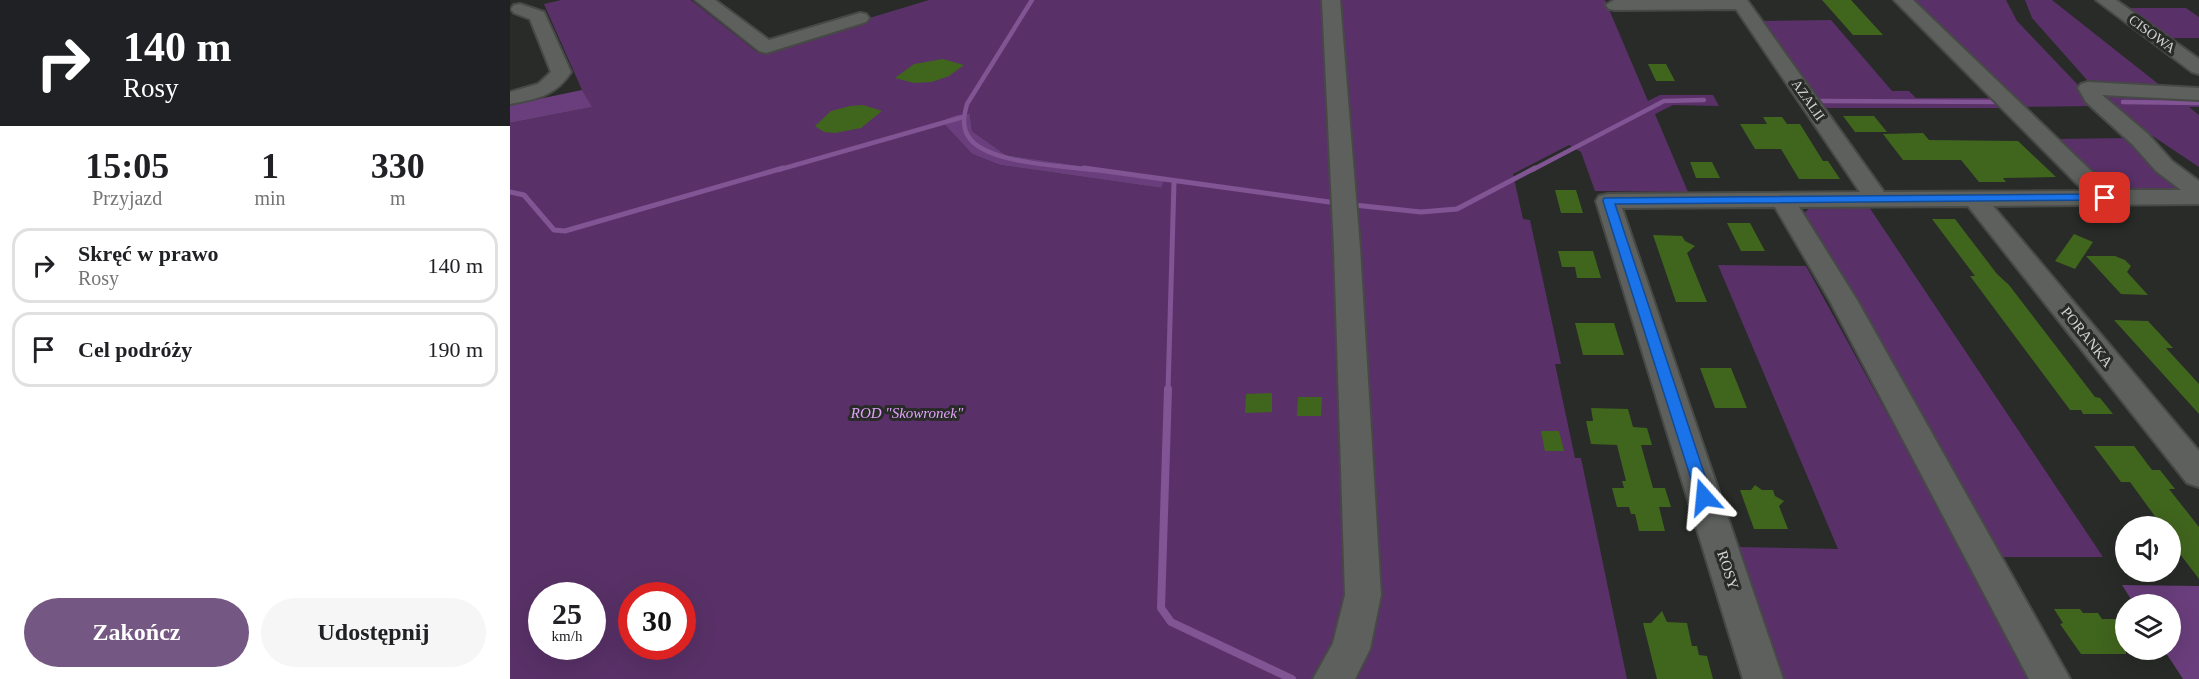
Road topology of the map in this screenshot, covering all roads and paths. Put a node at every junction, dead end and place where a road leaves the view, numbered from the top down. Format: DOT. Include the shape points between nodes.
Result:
graph roads {
  1 [pos="704,0"];
  2 [pos="1331,0"];
  3 [pos="1903,0"];
  4 [pos="2104,0"];
  5 [pos="549,1"];
  6 [pos="1739,2"];
  7 [pos="1615,5"];
  8 [pos="515,10"];
  9 [pos="796,22"];
  10 [pos="2199,68"];
  11 [pos="2199,94"];
  12 [pos="510,98"];
  13 [pos="2199,192"];
  14 [pos="2199,197"];
  15 [pos="2105,198"];
  16 [pos="1782,199"];
  17 [pos="1877,199"];
  18 [pos="1975,199"];
  19 [pos="2199,474"];
  20 [pos="1333,679"];
  21 [pos="1763,679"];
  22 [pos="2050,679"];
  1 -- 9 [label="street" via="765,47 860,18 845,7"];
  2 -- 20 [label="street" via="1363,595 1351,649"];
  3 -- 15 [label="street"];
  4 -- 10 [label="street, CISOWA"];
  5 -- 8 [label="street"];
  6 -- 7 [label="street"];
  6 -- 17 [label="street, AZALII"];
  8 -- 12 [label="street" via="538,16 561,72 545,90"];
  11 -- 13 [label="street" via="2088,88 2093,98 2164,166"];
  14 -- 15 [label="street, ROSY"];
  15 -- 18 [label="street, ROSY"];
  16 -- 17 [label="street, ROSY"];
  16 -- 21 [label="street, ROSY" via="1608,201"];
  16 -- 22 [label="street" via="1843,300"];
  17 -- 18 [label="street, ROSY"];
  18 -- 19 [label="street, PORANKA"];
}
